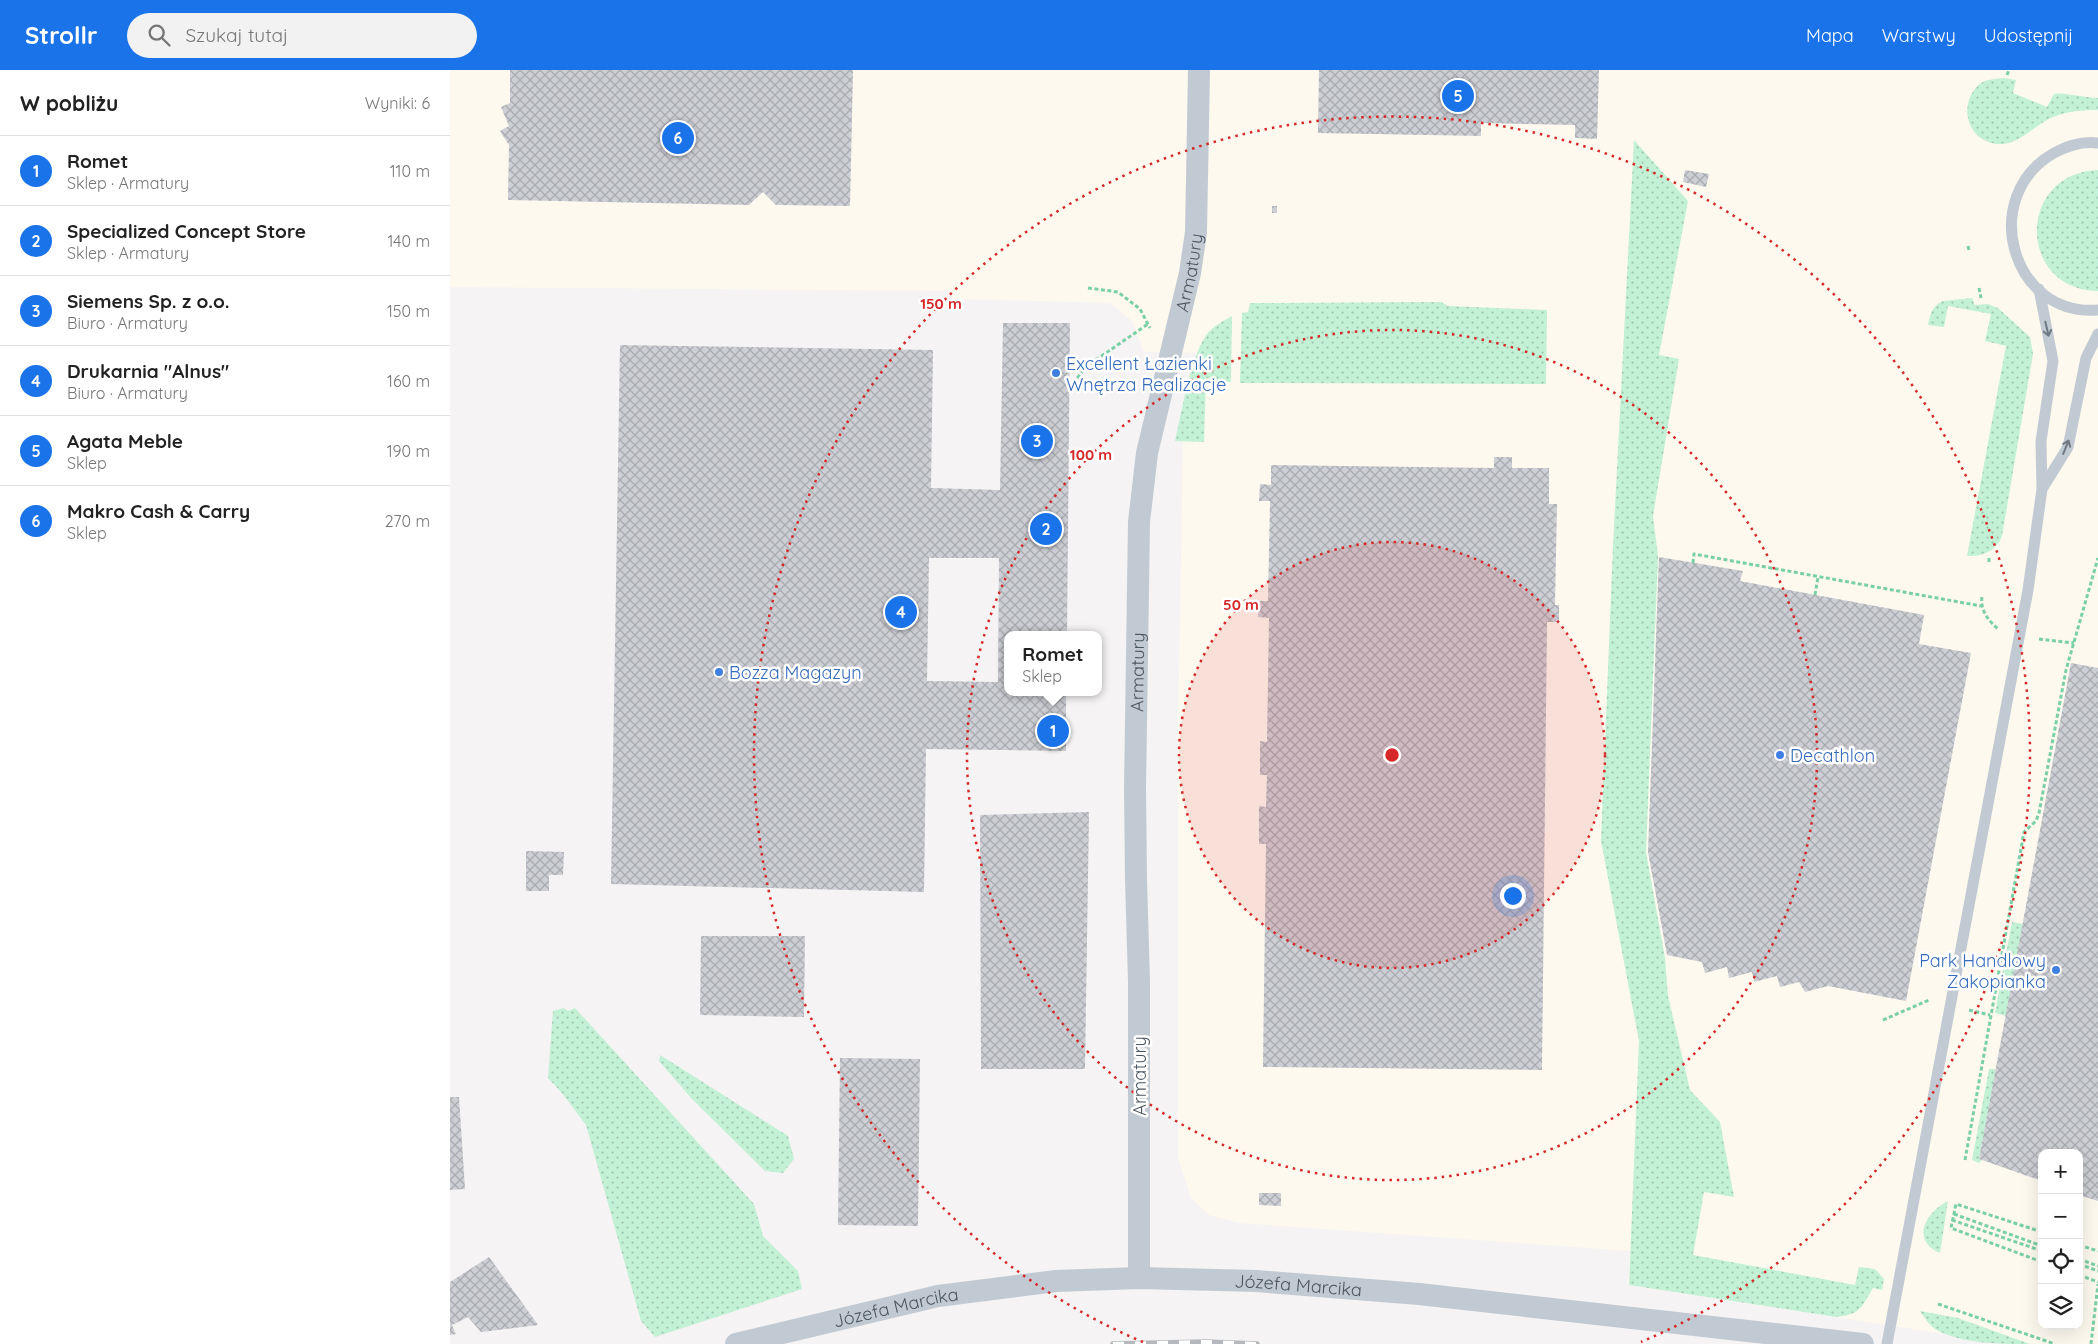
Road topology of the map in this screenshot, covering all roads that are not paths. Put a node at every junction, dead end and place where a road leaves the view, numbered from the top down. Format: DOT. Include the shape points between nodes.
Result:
graph roads {
  1 [pos="1199,70"];
  2 [pos="2098,143"];
  3 [pos="2039,289"];
  4 [pos="2098,310"];
  5 [pos="2098,334"];
  6 [pos="2042,489"];
  7 [pos="1139,1278"];
  8 [pos="736,1344"];
  9 [pos="1863,1344"];
  10 [pos="1887,1344"];
  1 -- 7 [label="street, Armatury" via="1196,232 1190,273 1147,453 1139,522 1135,788"];
  2 -- 3 [label="lane" via="2077,144 2045,158 2022,184 2014,202 2012,243 2018,262"];
  3 -- 4 [label="lane" via="2055,301 2073,308"];
  3 -- 6 [label="lane, one-way" via="2053,361 2040,441"];
  6 -- 5 [label="lane, one-way" via="2068,447 2086,358"];
  6 -- 10 [label="lane" via="2028,590"];
  7 -- 8 [label="street, Józefa Marcika" via="1056,1281 938,1296"];
  7 -- 9 [label="street, Józefa Marcika" via="1410,1293"];
}
